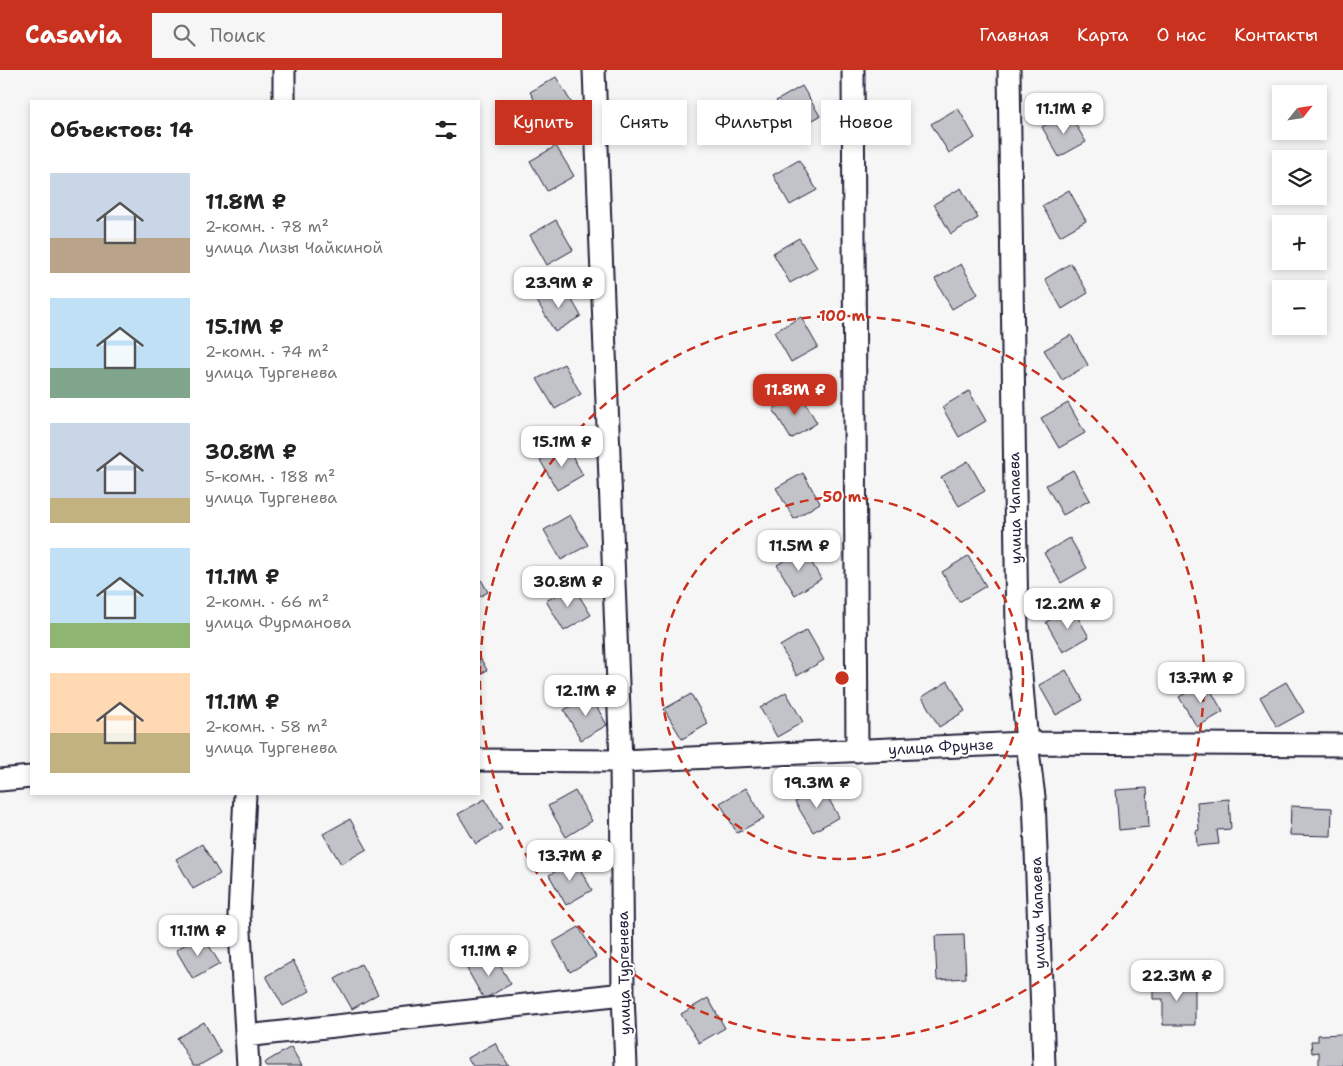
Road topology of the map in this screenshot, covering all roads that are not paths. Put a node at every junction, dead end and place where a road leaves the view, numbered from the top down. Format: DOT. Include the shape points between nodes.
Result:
graph roads {
  1 [pos="284,70"];
  2 [pos="594,70"];
  3 [pos="853,70"];
  4 [pos="1009,70"];
  5 [pos="284,100"];
  6 [pos="1027,743"];
  7 [pos="1343,745"];
  8 [pos="857,751"];
  9 [pos="480,760"];
  10 [pos="621,761"];
  11 [pos="30,778"];
  12 [pos="0,780"];
  13 [pos="245,795"];
  14 [pos="623,994"];
  15 [pos="246,1036"];
  16 [pos="248,1066"];
  17 [pos="626,1066"];
  18 [pos="1044,1066"];
  1 -- 5 [label="street"];
  2 -- 10 [label="street, улица Тургенева"];
  3 -- 8 [label="street"];
  4 -- 6 [label="street, улица Чапаева" via="1017,630"];
  6 -- 7 [label="street, улица Фрунзе"];
  6 -- 8 [label="street, улица Фрунзе"];
  6 -- 18 [label="street, улица Чапаева" via="1034,797"];
  8 -- 10 [label="street, улица Фрунзе"];
  9 -- 10 [label="street, улица Фрунзе"];
  10 -- 14 [label="street, улица Тургенева"];
  11 -- 12 [label="street"];
  13 -- 15 [label="street" via="239,915"];
  14 -- 15 [label="street"];
  14 -- 17 [label="street, улица Тургенева"];
  15 -- 16 [label="street"];
}
